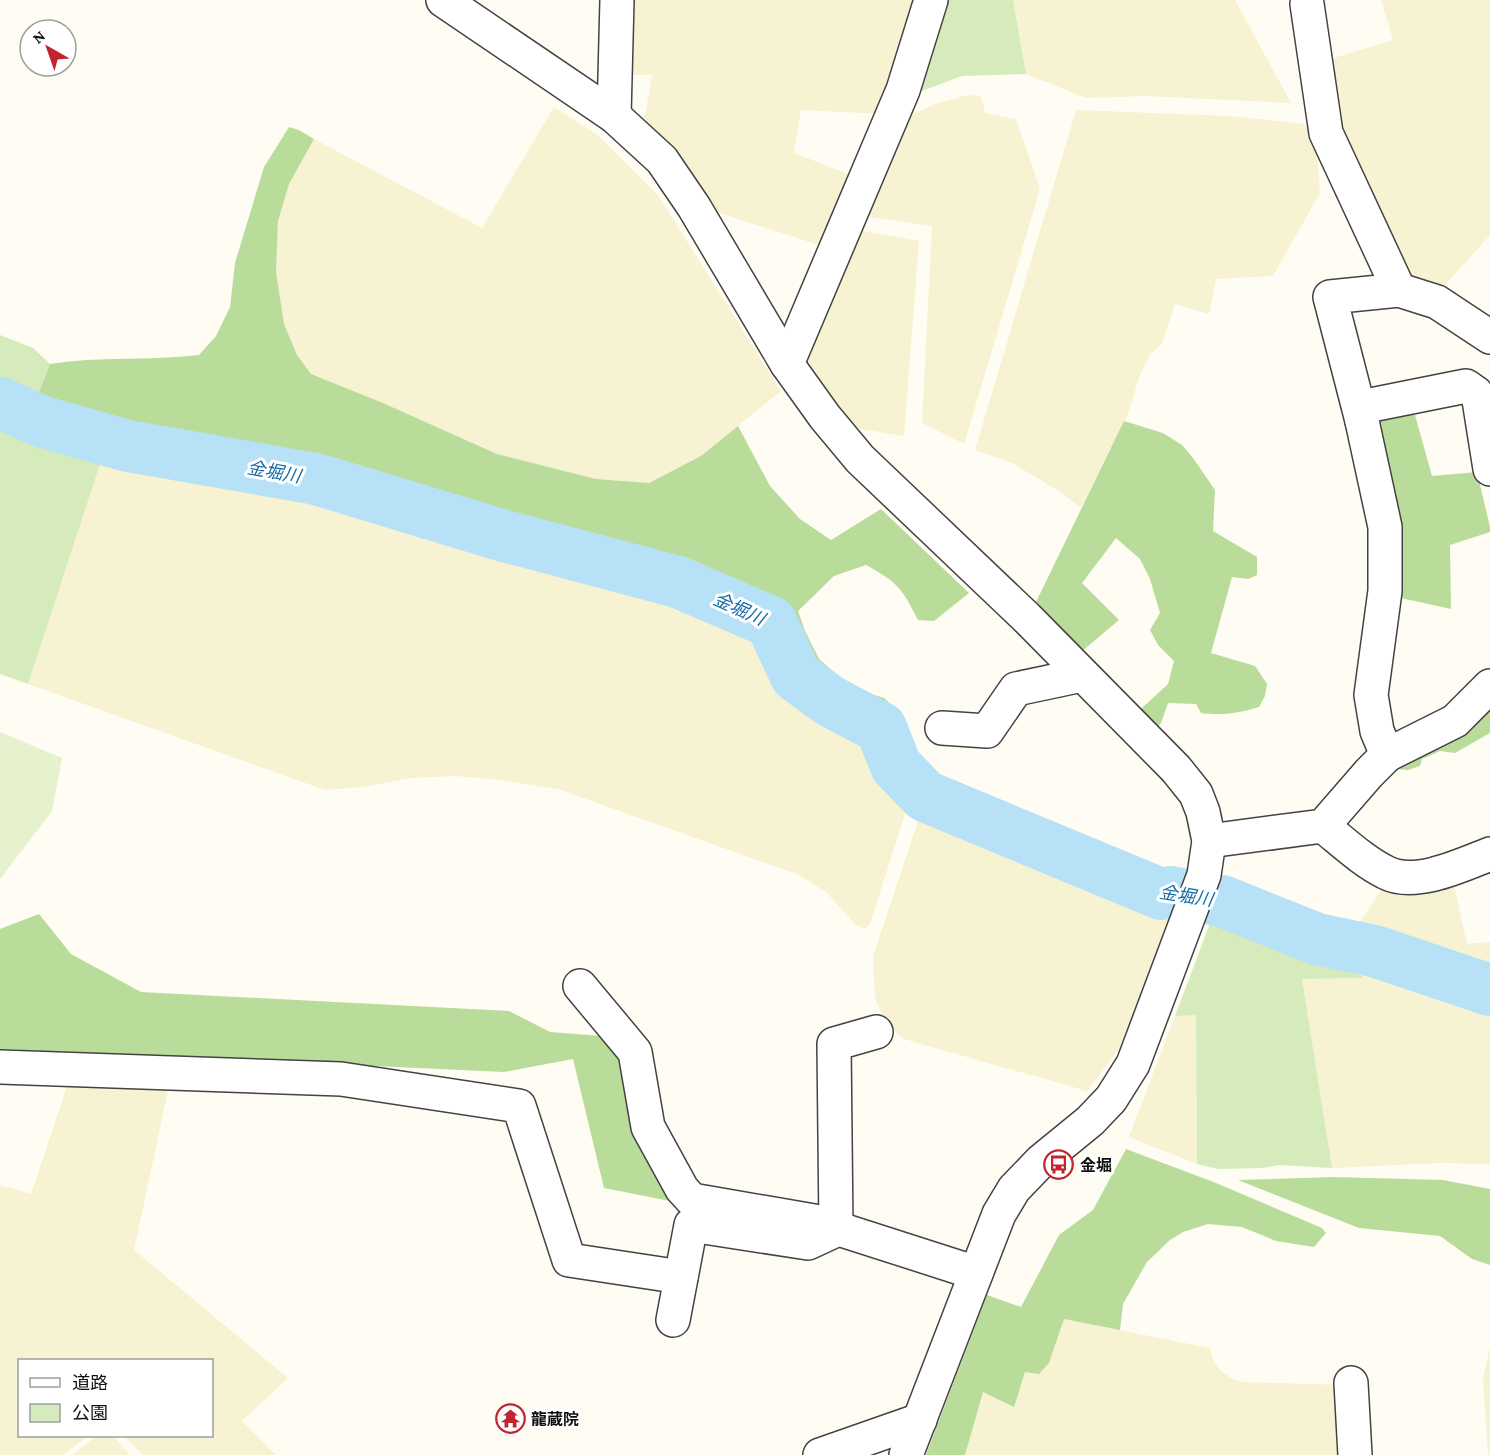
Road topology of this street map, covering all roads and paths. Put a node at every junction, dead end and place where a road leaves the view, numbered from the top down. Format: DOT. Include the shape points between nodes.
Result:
graph roads {
  1 [pos="443,0"];
  2 [pos="617,0"];
  3 [pos="931,0"];
  4 [pos="1306,4"];
  5 [pos="614,116"];
  6 [pos="1400,290"];
  7 [pos="1490,337"];
  8 [pos="787,364"];
  9 [pos="1362,421"];
  10 [pos="1490,469"];
  11 [pos="1082,675"];
  12 [pos="1490,686"];
  13 [pos="942,728"];
  14 [pos="1387,756"];
  15 [pos="1323,826"];
  16 [pos="1209,841"];
  17 [pos="1490,854"];
  18 [pos="580,986"];
  19 [pos="876,1032"];
  20 [pos="0,1067"];
  21 [pos="836,1230"];
  22 [pos="976,1273"];
  23 [pos="681,1277"];
  24 [pos="673,1320"];
  25 [pos="1351,1383"];
  26 [pos="920,1420"];
  27 [pos="820,1455"];
  28 [pos="906,1455"];
  29 [pos="1355,1455"];
  1 -- 5 [label="street"];
  2 -- 5 [label="street"];
  3 -- 8 [label="street" via="903,90"];
  4 -- 6 [label="street" via="1326,133"];
  5 -- 8 [label="street" via="662,160"];
  6 -- 7 [label="street" via="1437,302"];
  6 -- 9 [label="street" via="1330,297"];
  8 -- 11 [label="street" via="860,459"];
  9 -- 10 [label="street" via="1371,405 1466,386 1479,400"];
  9 -- 14 [label="street" via="1384,526 1385,591 1371,695 1377,731"];
  11 -- 13 [label="street" via="1016,689 987,730"];
  11 -- 16 [label="street" via="1196,794"];
  12 -- 14 [label="street" via="1455,721"];
  14 -- 15 [label="street"];
  15 -- 16 [label="street"];
  15 -- 17 [label="street" via="1375,866 1405,878 1427,876"];
  16 -- 22 [label="street" via="1204,875 1133,1064 1111,1099 1014,1189 999,1214"];
  18 -- 21 [label="street" via="635,1052 648,1127 692,1200 814,1221"];
  19 -- 21 [label="street" via="834,1044"];
  20 -- 23 [label="street" via="340,1079 519,1106 569,1260"];
  21 -- 22 [label="street"];
  21 -- 23 [label="street" via="808,1243 691,1225"];
  22 -- 26 [label="street"];
  23 -- 24 [label="street"];
  25 -- 29 [label="street"];
  26 -- 27 [label="street"];
  26 -- 28 [label="street"];
}
